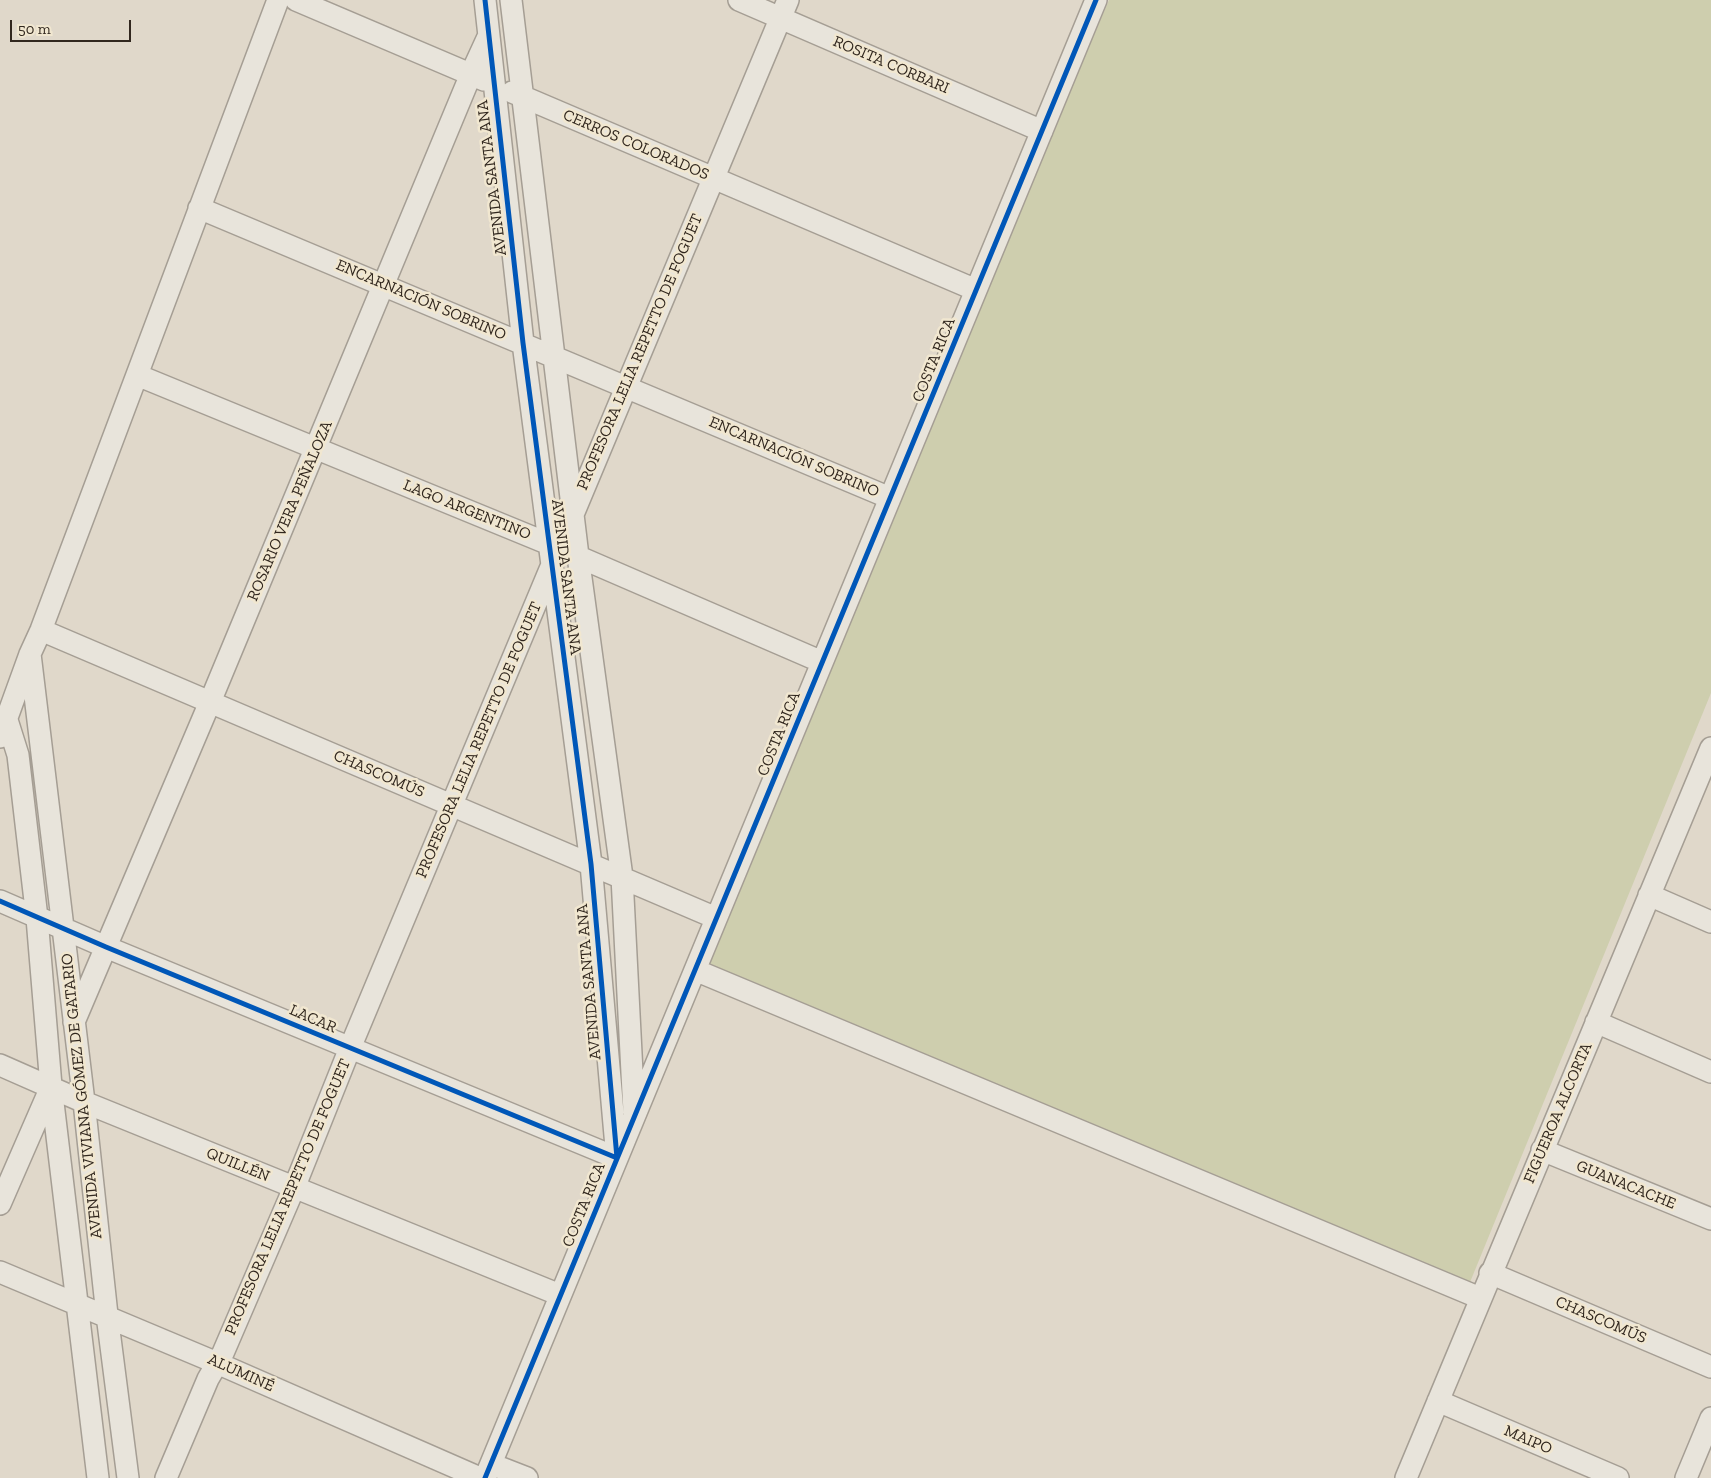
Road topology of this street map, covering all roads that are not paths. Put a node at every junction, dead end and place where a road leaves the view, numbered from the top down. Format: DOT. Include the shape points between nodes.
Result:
graph roads {
  1 [pos="278,0"];
  2 [pos="296,0"];
  3 [pos="485,0"];
  4 [pos="505,0"];
  5 [pos="511,0"];
  6 [pos="739,0"];
  7 [pos="1096,0"];
  8 [pos="784,9"];
  9 [pos="489,36"];
  10 [pos="471,74"];
  11 [pos="494,84"];
  12 [pos="523,96"];
  13 [pos="1042,131"];
  14 [pos="714,178"];
  15 [pos="200,208"];
  16 [pos="383,285"];
  17 [pos="976,290"];
  18 [pos="524,343"];
  19 [pos="554,356"];
  20 [pos="137,375"];
  21 [pos="626,386"];
  22 [pos="316,448"];
  23 [pos="890,498"];
  24 [pos="573,513"];
  25 [pos="553,552"];
  26 [pos="578,556"];
  27 [pos="41,630"];
  28 [pos="30,654"];
  29 [pos="822,662"];
  30 [pos="210,702"];
  31 [pos="3,728"];
  32 [pos="1709,761"];
  33 [pos="452,805"];
  34 [pos="591,864"];
  35 [pos="622,877"];
  36 [pos="1649,895"];
  37 [pos="0,901"];
  38 [pos="37,918"];
  39 [pos="716,918"];
  40 [pos="1711,922"];
  41 [pos="63,928"];
  42 [pos="106,947"];
  43 [pos="695,970"];
  44 [pos="74,1022"];
  45 [pos="1596,1022"];
  46 [pos="350,1048"];
  47 [pos="0,1064"];
  48 [pos="1711,1072"];
  49 [pos="51,1086"];
  50 [pos="84,1102"];
  51 [pos="634,1117"];
  52 [pos="1542,1150"];
  53 [pos="617,1158"];
  54 [pos="294,1188"];
  55 [pos="0,1204"];
  56 [pos="1711,1219"];
  57 [pos="0,1272"];
  58 [pos="1490,1273"];
  59 [pos="560,1295"];
  60 [pos="1480,1298"];
  61 [pos="77,1303"];
  62 [pos="107,1315"];
  63 [pos="217,1362"];
  64 [pos="1711,1367"];
  65 [pos="1438,1401"];
  66 [pos="1711,1418"];
  67 [pos="485,1473"];
  68 [pos="98,1478"];
  69 [pos="128,1478"];
  70 [pos="166,1478"];
  71 [pos="527,1478"];
  72 [pos="1406,1478"];
  73 [pos="1618,1478"];
  74 [pos="1686,1478"];
  1 -- 15 [label="street"];
  2 -- 10 [label="street, CERROS COLORADOS"];
  3 -- 9 [label="street, AVENIDA SANTA ANA"];
  4 -- 9 [label="street, ROSARIO VERA PEÑALOZA"];
  5 -- 12 [label="street, AVENIDA SANTA ANA"];
  6 -- 8 [label="street, ROSITA CORBARI"];
  7 -- 13 [label="street, COSTA RICA"];
  8 -- 13 [label="street, ROSITA CORBARI"];
  8 -- 14 [label="street, PROFESORA LELIA REPETTO DE FOGUET"];
  9 -- 10 [label="street, ROSARIO VERA PEÑALOZA"];
  9 -- 11 [label="street, AVENIDA SANTA ANA"];
  10 -- 11 [label="street, CERROS COLORADOS"];
  10 -- 16 [label="street, ROSARIO VERA PEÑALOZA"];
  11 -- 12 [label="street, CERROS COLORADOS"];
  11 -- 18 [label="street, AVENIDA SANTA ANA"];
  12 -- 14 [label="street, CERROS COLORADOS"];
  12 -- 19 [label="street, AVENIDA SANTA ANA"];
  13 -- 17 [label="street, COSTA RICA"];
  14 -- 17 [label="street, CERROS COLORADOS"];
  14 -- 21 [label="street, PROFESORA LELIA REPETTO DE FOGUET"];
  15 -- 16 [label="street, ENCARNACIÓN SOBRINO"];
  15 -- 20 [label="street"];
  16 -- 18 [label="street, ENCARNACIÓN SOBRINO"];
  16 -- 22 [label="street, ROSARIO VERA PEÑALOZA"];
  17 -- 23 [label="street, COSTA RICA"];
  18 -- 19 [label="street, ENCARNACIÓN SOBRINO"];
  18 -- 25 [label="street, AVENIDA SANTA ANA"];
  19 -- 21 [label="street, ENCARNACIÓN SOBRINO"];
  19 -- 24 [label="street, AVENIDA SANTA ANA"];
  20 -- 22 [label="street, LAGO ARGENTINO"];
  20 -- 27 [label="street"];
  21 -- 23 [label="street, ENCARNACIÓN SOBRINO"];
  21 -- 24 [label="street, PROFESORA LELIA REPETTO DE FOGUET"];
  22 -- 25 [label="street, LAGO ARGENTINO"];
  22 -- 30 [label="street, ROSARIO VERA PEÑALOZA"];
  23 -- 29 [label="street, COSTA RICA"];
  24 -- 25 [label="street, PROFESORA LELIA REPETTO DE FOGUET"];
  24 -- 26 [label="street, AVENIDA SANTA ANA"];
  25 -- 26 [label="street, LAGO ARGENTINO"];
  25 -- 33 [label="street, PROFESORA LELIA REPETTO DE FOGUET"];
  25 -- 34 [label="street, AVENIDA SANTA ANA"];
  26 -- 29 [label="street, LAGO ARGENTINO"];
  26 -- 35 [label="street, AVENIDA SANTA ANA"];
  27 -- 28 [label="street"];
  27 -- 30 [label="street, CHASCOMÚS"];
  28 -- 31 [label="street"];
  28 -- 41 [label="street, AVENIDA VIVIANA GÓMEZ DE GATARIO"];
  29 -- 39 [label="street, COSTA RICA"];
  30 -- 33 [label="street, CHASCOMÚS"];
  30 -- 42 [label="street, ROSARIO VERA PEÑALOZA"];
  31 -- 38 [label="street, AVENIDA VIVIANA GÓMEZ DE GATARIO" via="18,755"];
  32 -- 36 [label="street, FIGUEROA ALCORTA"];
  33 -- 34 [label="street, CHASCOMÚS"];
  33 -- 46 [label="street, PROFESORA LELIA REPETTO DE FOGUET"];
  34 -- 35 [label="street, CHASCOMÚS"];
  34 -- 53 [label="street, AVENIDA SANTA ANA"];
  35 -- 39 [label="street, CHASCOMÚS"];
  35 -- 51 [label="street, AVENIDA SANTA ANA"];
  36 -- 40 [label="street"];
  36 -- 45 [label="street, FIGUEROA ALCORTA"];
  37 -- 38 [label="street, LACAR"];
  38 -- 41 [label="street, LACAR"];
  38 -- 49 [label="street, AVENIDA VIVIANA GÓMEZ DE GATARIO"];
  39 -- 43 [label="street, COSTA RICA"];
  41 -- 42 [label="street, LACAR"];
  41 -- 44 [label="street, AVENIDA VIVIANA GÓMEZ DE GATARIO"];
  42 -- 44 [label="street, ROSARIO VERA PEÑALOZA"];
  42 -- 46 [label="street, LACAR"];
  43 -- 51 [label="street, COSTA RICA"];
  43 -- 60 [label="street"];
  44 -- 50 [label="street, AVENIDA VIVIANA GÓMEZ DE GATARIO"];
  45 -- 48 [label="street"];
  45 -- 52 [label="street, FIGUEROA ALCORTA"];
  46 -- 53 [label="street, LACAR"];
  46 -- 54 [label="street, PROFESORA LELIA REPETTO DE FOGUET"];
  47 -- 49 [label="street, QUILLÉN"];
  49 -- 50 [label="street, QUILLÉN"];
  49 -- 55 [label="street"];
  49 -- 61 [label="street, AVENIDA VIVIANA GÓMEZ DE GATARIO"];
  50 -- 54 [label="street, QUILLÉN"];
  50 -- 62 [label="street, AVENIDA VIVIANA GÓMEZ DE GATARIO"];
  51 -- 53 [label="street, COSTA RICA"];
  52 -- 56 [label="street, GUANACACHE"];
  52 -- 58 [label="street, FIGUEROA ALCORTA"];
  53 -- 59 [label="street, COSTA RICA"];
  54 -- 59 [label="street, QUILLÉN"];
  54 -- 63 [label="street, PROFESORA LELIA REPETTO DE FOGUET"];
  57 -- 61 [label="street, ALUMINÉ"];
  58 -- 60 [label="street, FIGUEROA ALCORTA"];
  58 -- 64 [label="street, CHASCOMÚS"];
  59 -- 67 [label="street, COSTA RICA"];
  60 -- 65 [label="street, FIGUEROA ALCORTA"];
  61 -- 62 [label="street, ALUMINÉ"];
  61 -- 68 [label="street, AVENIDA VIVIANA GÓMEZ DE GATARIO"];
  62 -- 63 [label="street, ALUMINÉ"];
  62 -- 69 [label="street, AVENIDA VIVIANA GÓMEZ DE GATARIO"];
  63 -- 67 [label="street, ALUMINÉ"];
  63 -- 70 [label="street, PROFESORA LELIA REPETTO DE FOGUET"];
  65 -- 72 [label="street, FIGUEROA ALCORTA"];
  65 -- 73 [label="street, MAIPO"];
  66 -- 74 [label="street"];
  67 -- 71 [label="street, ALUMINÉ"];
}
